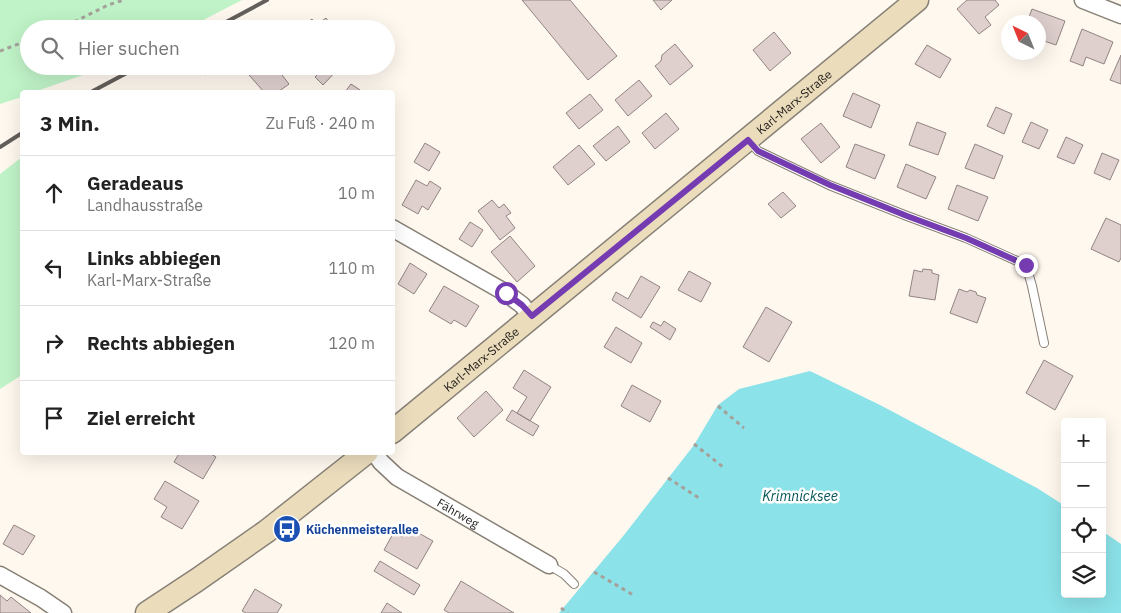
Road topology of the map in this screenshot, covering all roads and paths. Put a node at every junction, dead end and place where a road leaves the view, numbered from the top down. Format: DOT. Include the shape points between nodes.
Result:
graph roads {
  1 [pos="124,0"];
  2 [pos="916,0"];
  3 [pos="1083,0"];
  4 [pos="1121,15"];
  5 [pos="78,20"];
  6 [pos="20,43"];
  7 [pos="0,51"];
  8 [pos="748,140"];
  9 [pos="395,230"];
  10 [pos="532,316"];
  11 [pos="1044,343"];
  12 [pos="718,406"];
  13 [pos="744,428"];
  14 [pos="395,430"];
  15 [pos="694,444"];
  16 [pos="363,455"];
  17 [pos="376,455"];
  18 [pos="723,468"];
  19 [pos="668,478"];
  20 [pos="699,498"];
  21 [pos="549,565"];
  22 [pos="594,572"];
  23 [pos="0,575"];
  24 [pos="574,584"];
  25 [pos="635,596"];
  26 [pos="560,608"];
  27 [pos="63,613"];
  28 [pos="147,613"];
  29 [pos="568,613"];
  1 -- 5 [label="path"];
  2 -- 8 [label="street, Karl-Marx-Straße"];
  3 -- 4 [label="street"];
  6 -- 7 [label="path"];
  8 -- 10 [label="street, Karl-Marx-Straße"];
  8 -- 11 [label="lane" via="758,151 830,185 1026,265"];
  9 -- 10 [label="street" via="506,293"];
  10 -- 14 [label="street, Karl-Marx-Straße"];
  12 -- 13 [label="path"];
  15 -- 18 [label="path"];
  16 -- 28 [label="street" via="266,531"];
  17 -- 21 [label="street, Fährweg" via="397,477"];
  19 -- 20 [label="path"];
  21 -- 24 [label="lane"];
  22 -- 25 [label="path"];
  23 -- 27 [label="street"];
  26 -- 29 [label="path"];
}
